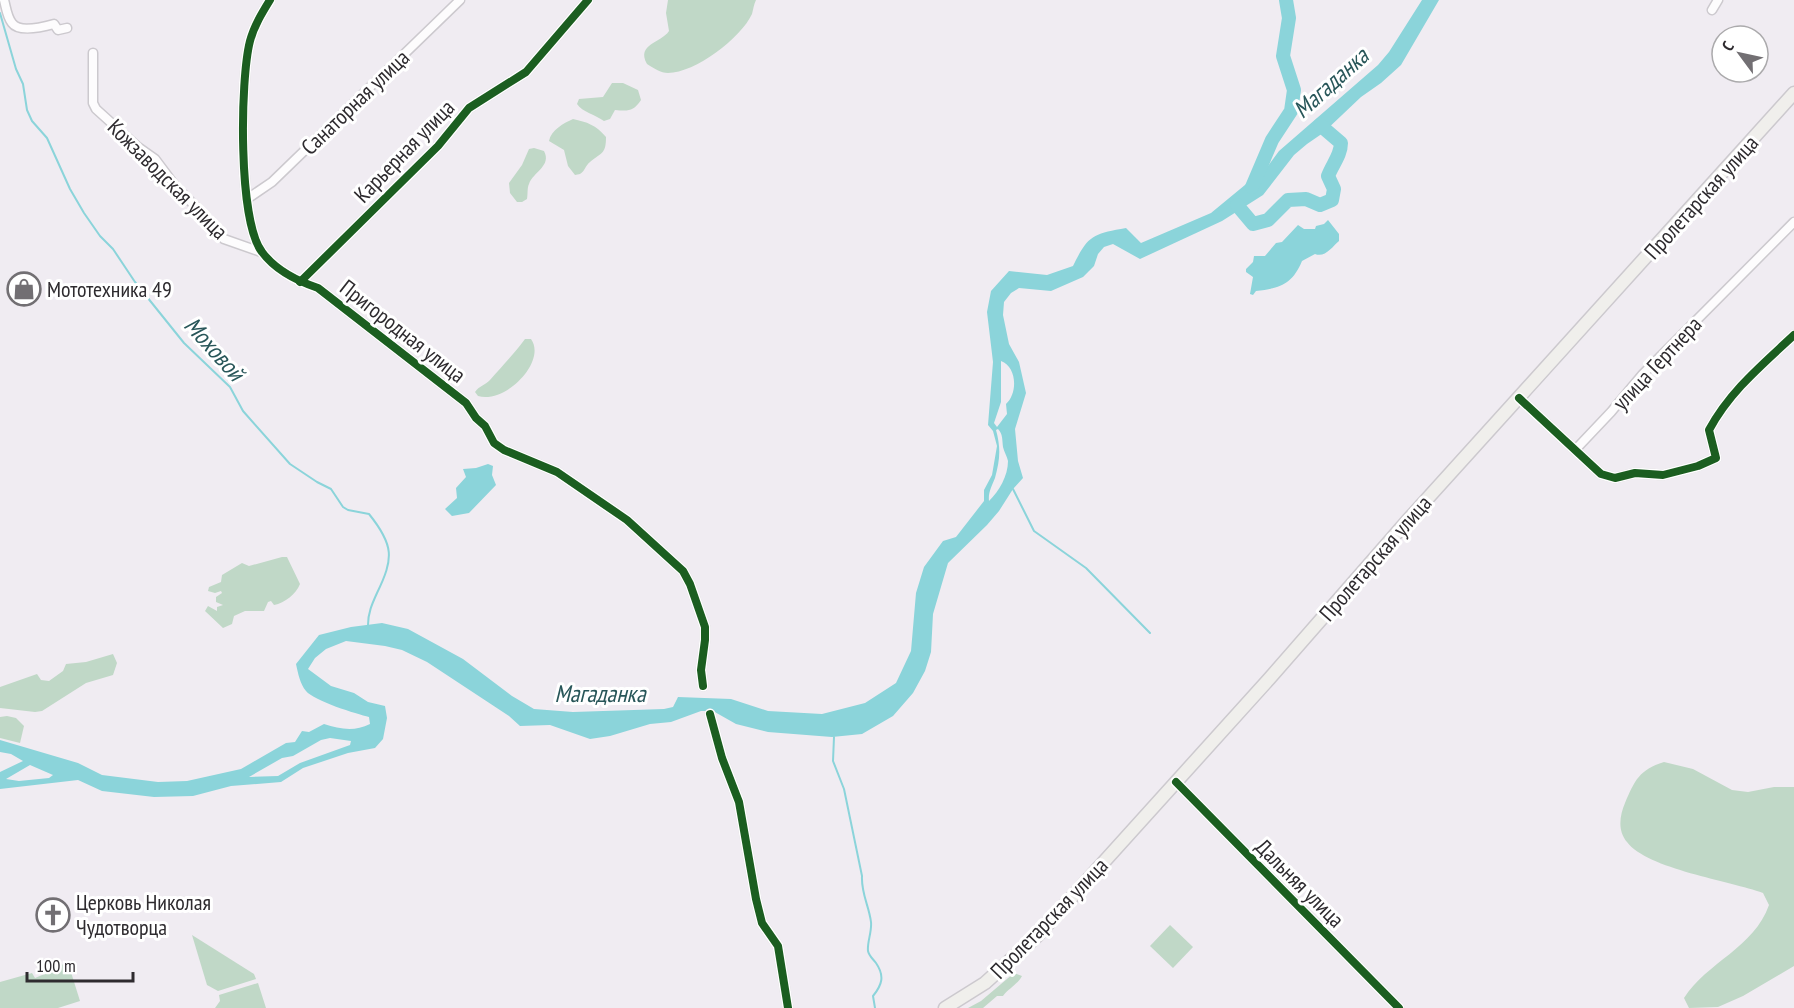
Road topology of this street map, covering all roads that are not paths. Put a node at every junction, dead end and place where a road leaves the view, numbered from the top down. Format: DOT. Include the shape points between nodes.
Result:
graph roads {
  1 [pos="4,0"];
  2 [pos="270,0"];
  3 [pos="460,0"];
  4 [pos="588,0"];
  5 [pos="1718,0"];
  6 [pos="1712,10"];
  7 [pos="67,28"];
  8 [pos="93,53"];
  9 [pos="1794,93"];
  10 [pos="246,199"];
  11 [pos="1794,222"];
  12 [pos="261,252"];
  13 [pos="300,282"];
  14 [pos="1794,335"];
  15 [pos="1519,398"];
  16 [pos="1575,450"];
  17 [pos="703,686"];
  18 [pos="710,714"];
  19 [pos="1176,782"];
  20 [pos="788,1008"];
  21 [pos="945,1008"];
  22 [pos="1399,1008"];
  1 -- 7 [label="street" via="15,26 54,24 58,30"];
  2 -- 10 [label="street, Пригородная улица" via="251,38 244,74"];
  3 -- 10 [label="street, Санаторная улица" via="272,182"];
  4 -- 13 [label="street, Карьерная улица" via="526,72 469,108 438,146"];
  5 -- 6 [label="street"];
  8 -- 12 [label="street, Кожзаводская улица" via="96,109 155,159 224,239"];
  9 -- 15 [label="main road, Пролетарская улица"];
  10 -- 12 [label="street, Пригородная улица" via="253,235"];
  11 -- 16 [label="street, улица Гертнера" via="1642,375"];
  12 -- 13 [label="street, Пригородная улица"];
  13 -- 17 [label="street, Пригородная улица" via="318,288 466,403 494,443 557,472 627,520 683,571 705,627"];
  14 -- 16 [label="street" via="1721,407 1709,430 1716,458 1663,475 1635,473 1615,478 1601,474"];
  15 -- 16 [label="street"];
  15 -- 19 [label="main road, Пролетарская улица"];
  18 -- 20 [label="street" via="739,802 762,923 778,946"];
  19 -- 21 [label="main road, Пролетарская улица" via="1029,944 986,983"];
  19 -- 22 [label="street, Дальняя улица"];
}
